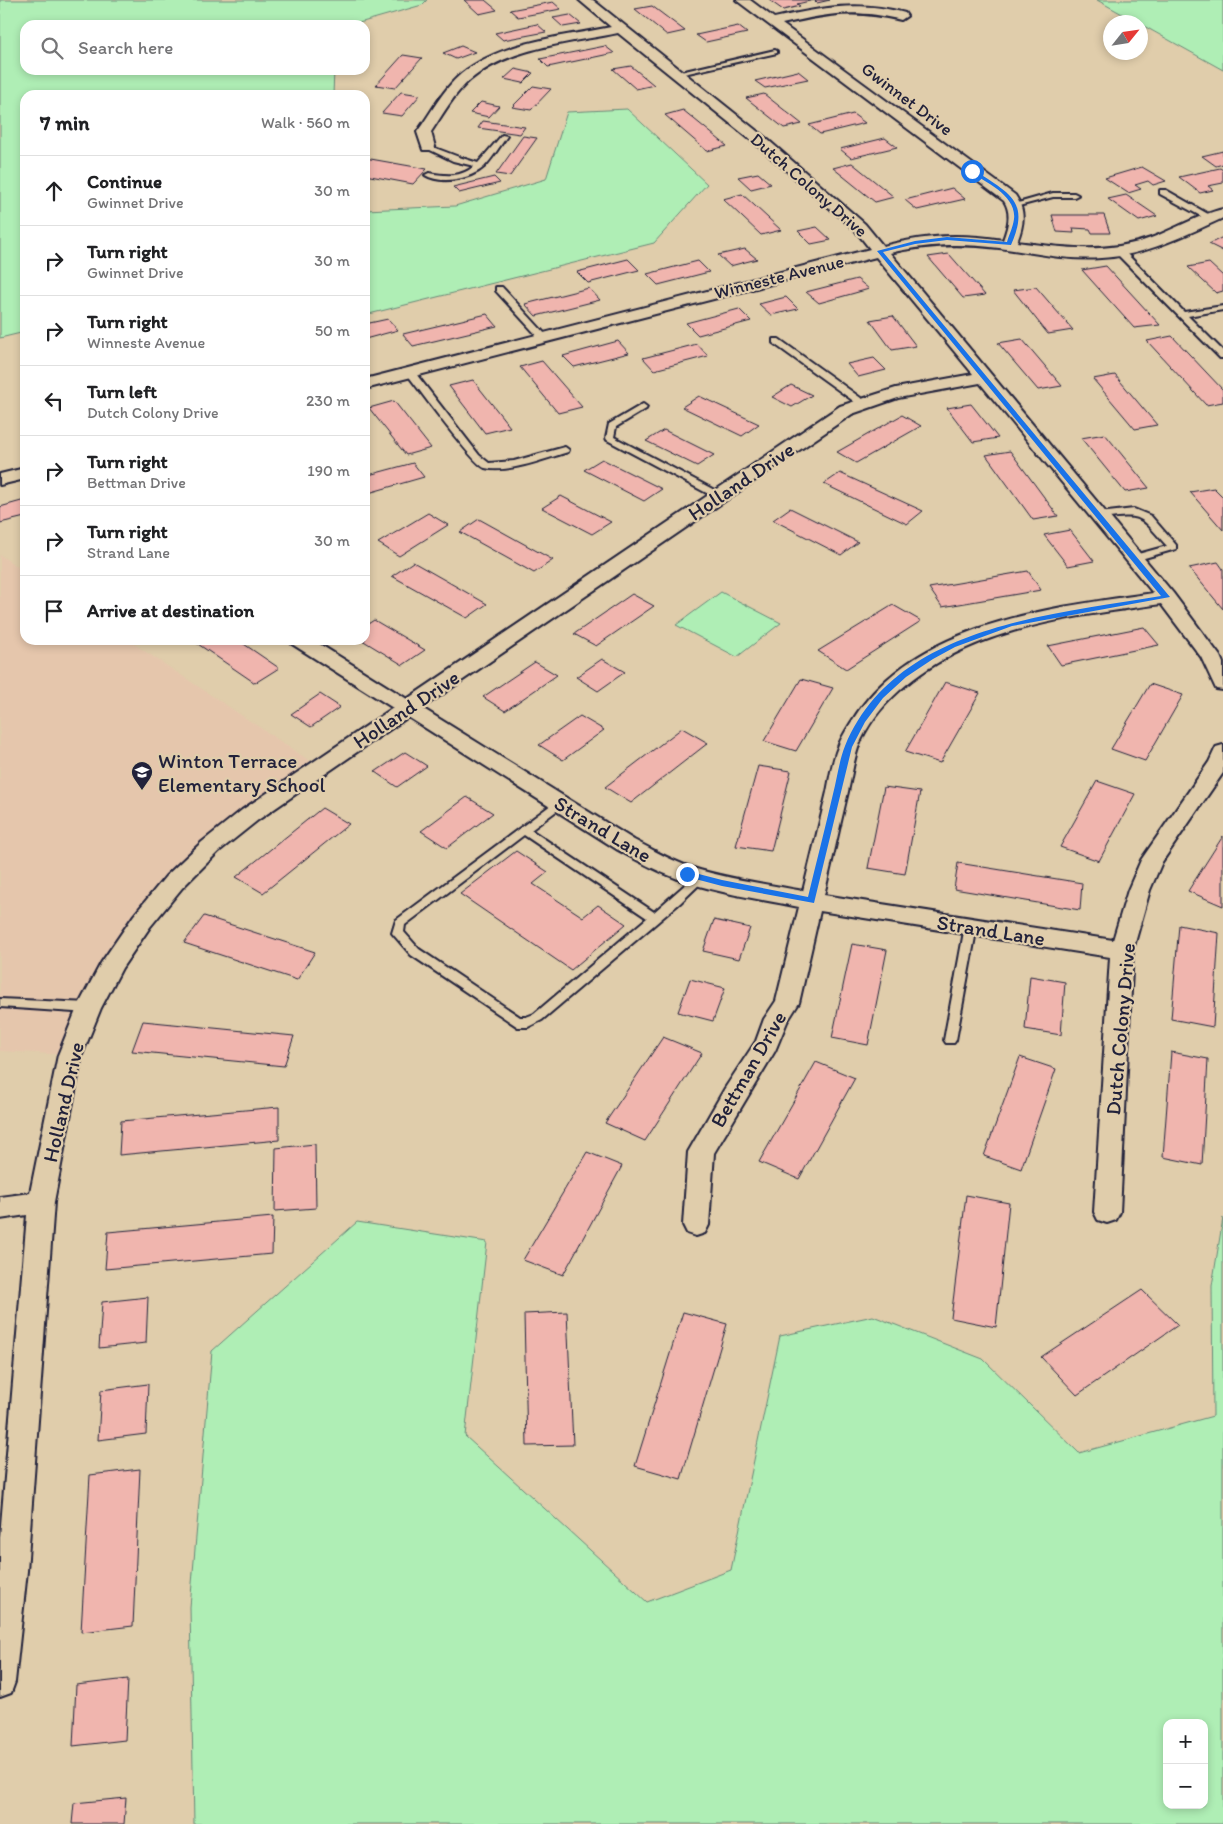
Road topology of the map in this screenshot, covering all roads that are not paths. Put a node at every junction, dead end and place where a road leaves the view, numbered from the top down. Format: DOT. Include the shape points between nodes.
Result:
graph roads {
  1 [pos="585,0"];
  2 [pos="742,0"];
  3 [pos="854,2"];
  4 [pos="901,16"];
  5 [pos="772,22"];
  6 [pos="620,30"];
  7 [pos="775,52"];
  8 [pos="675,74"];
  9 [pos="504,136"];
  10 [pos="428,147"];
  11 [pos="480,166"];
  12 [pos="429,175"];
  13 [pos="1163,192"];
  14 [pos="1074,195"];
  15 [pos="1015,205"];
  16 [pos="1217,216"];
  17 [pos="1009,244"];
  18 [pos="880,251"];
  19 [pos="1120,252"];
  20 [pos="499,289"];
  21 [pos="1223,308"];
  22 [pos="1182,315"];
  23 [pos="544,338"];
  24 [pos="776,341"];
  25 [pos="1223,356"];
  26 [pos="410,372"];
  27 [pos="984,378"];
  28 [pos="370,383"];
  29 [pos="862,402"];
  30 [pos="643,406"];
  31 [pos="565,450"];
  32 [pos="20,474"];
  33 [pos="0,480"];
  34 [pos="718,496"];
  35 [pos="1100,516"];
  36 [pos="1134,558"];
  37 [pos="1166,597"];
  38 [pos="307,645"];
  39 [pos="1223,684"];
  40 [pos="406,708"];
  41 [pos="1223,752"];
  42 [pos="559,803"];
  43 [pos="524,830"];
  44 [pos="700,878"];
  45 [pos="811,901"];
  46 [pos="655,918"];
  47 [pos="971,926"];
  48 [pos="1122,950"];
  49 [pos="0,1003"];
  50 [pos="89,1008"];
  51 [pos="950,1040"];
  52 [pos="41,1202"];
  53 [pos="0,1208"];
  54 [pos="1107,1212"];
  55 [pos="696,1225"];
  56 [pos="1,1667"];
  1 -- 6 [label="street, Dutch Colony Drive"];
  2 -- 5 [label="street, Gwinnet Drive"];
  3 -- 4 [label="street"];
  3 -- 5 [label="street"];
  5 -- 15 [label="street, Gwinnet Drive" via="1003,192"];
  6 -- 8 [label="street, Dutch Colony Drive"];
  6 -- 10 [label="street" via="525,50 479,68 459,84 424,132"];
  7 -- 8 [label="lane"];
  8 -- 18 [label="street, Dutch Colony Drive" via="762,142 841,210"];
  9 -- 11 [label="lane"];
  10 -- 11 [label="lane"];
  11 -- 12 [label="lane" via="450,179"];
  13 -- 16 [label="lane"];
  14 -- 15 [label="lane" via="1053,195"];
  15 -- 17 [label="street" via="1017,218"];
  16 -- 19 [label="street, Winneste Avenue" via="1149,245"];
  17 -- 18 [label="street, Winneste Avenue" via="947,239 915,242"];
  17 -- 19 [label="street, Winneste Avenue" via="1082,254"];
  18 -- 23 [label="street, Winneste Avenue"];
  18 -- 27 [label="street, Dutch Colony Drive"];
  19 -- 22 [label="lane"];
  20 -- 23 [label="lane"];
  21 -- 22 [label="lane"];
  22 -- 25 [label="lane"];
  23 -- 26 [label="street, Winneste Avenue"];
  24 -- 29 [label="lane"];
  26 -- 28 [label="street, Winneste Avenue"];
  26 -- 31 [label="lane" via="481,462 489,466"];
  27 -- 29 [label="street, Holland Drive"];
  27 -- 35 [label="street, Dutch Colony Drive"];
  29 -- 34 [label="street, Holland Drive"];
  30 -- 34 [label="lane" via="612,426 610,438"];
  32 -- 33 [label="street"];
  34 -- 40 [label="street, Holland Drive"];
  35 -- 36 [label="street, Dutch Colony Drive"];
  35 -- 36 [label="lane" via="1134,512 1148,518 1174,547"];
  36 -- 37 [label="street, Dutch Colony Drive"];
  37 -- 39 [label="street, Dutch Colony Drive" via="1210,656"];
  37 -- 45 [label="street, Bettman Drive" via="1011,624 953,645 904,676 862,721 848,747"];
  38 -- 40 [label="street, Strand Lane"];
  40 -- 42 [label="street, Strand Lane"];
  40 -- 50 [label="street, Holland Drive" via="210,846 142,921 113,963"];
  41 -- 48 [label="street, Dutch Colony Drive" via="1219,763 1152,860 1139,890"];
  42 -- 43 [label="lane"];
  42 -- 44 [label="street, Strand Lane" via="655,861"];
  43 -- 46 [label="lane"];
  43 -- 46 [label="lane" via="400,923 398,933 415,952 518,1022 528,1022"];
  44 -- 45 [label="street, Strand Lane"];
  44 -- 46 [label="lane"];
  45 -- 47 [label="street, Strand Lane"];
  45 -- 55 [label="street, Bettman Drive" via="787,1003 701,1152"];
  47 -- 48 [label="street, Strand Lane"];
  47 -- 51 [label="lane"];
  48 -- 54 [label="street, Dutch Colony Drive"];
  49 -- 50 [label="lane"];
  50 -- 52 [label="street, Holland Drive" via="70,1055"];
  52 -- 53 [label="street"];
  52 -- 56 [label="street, Holland Drive" via="12,1571"];
}
